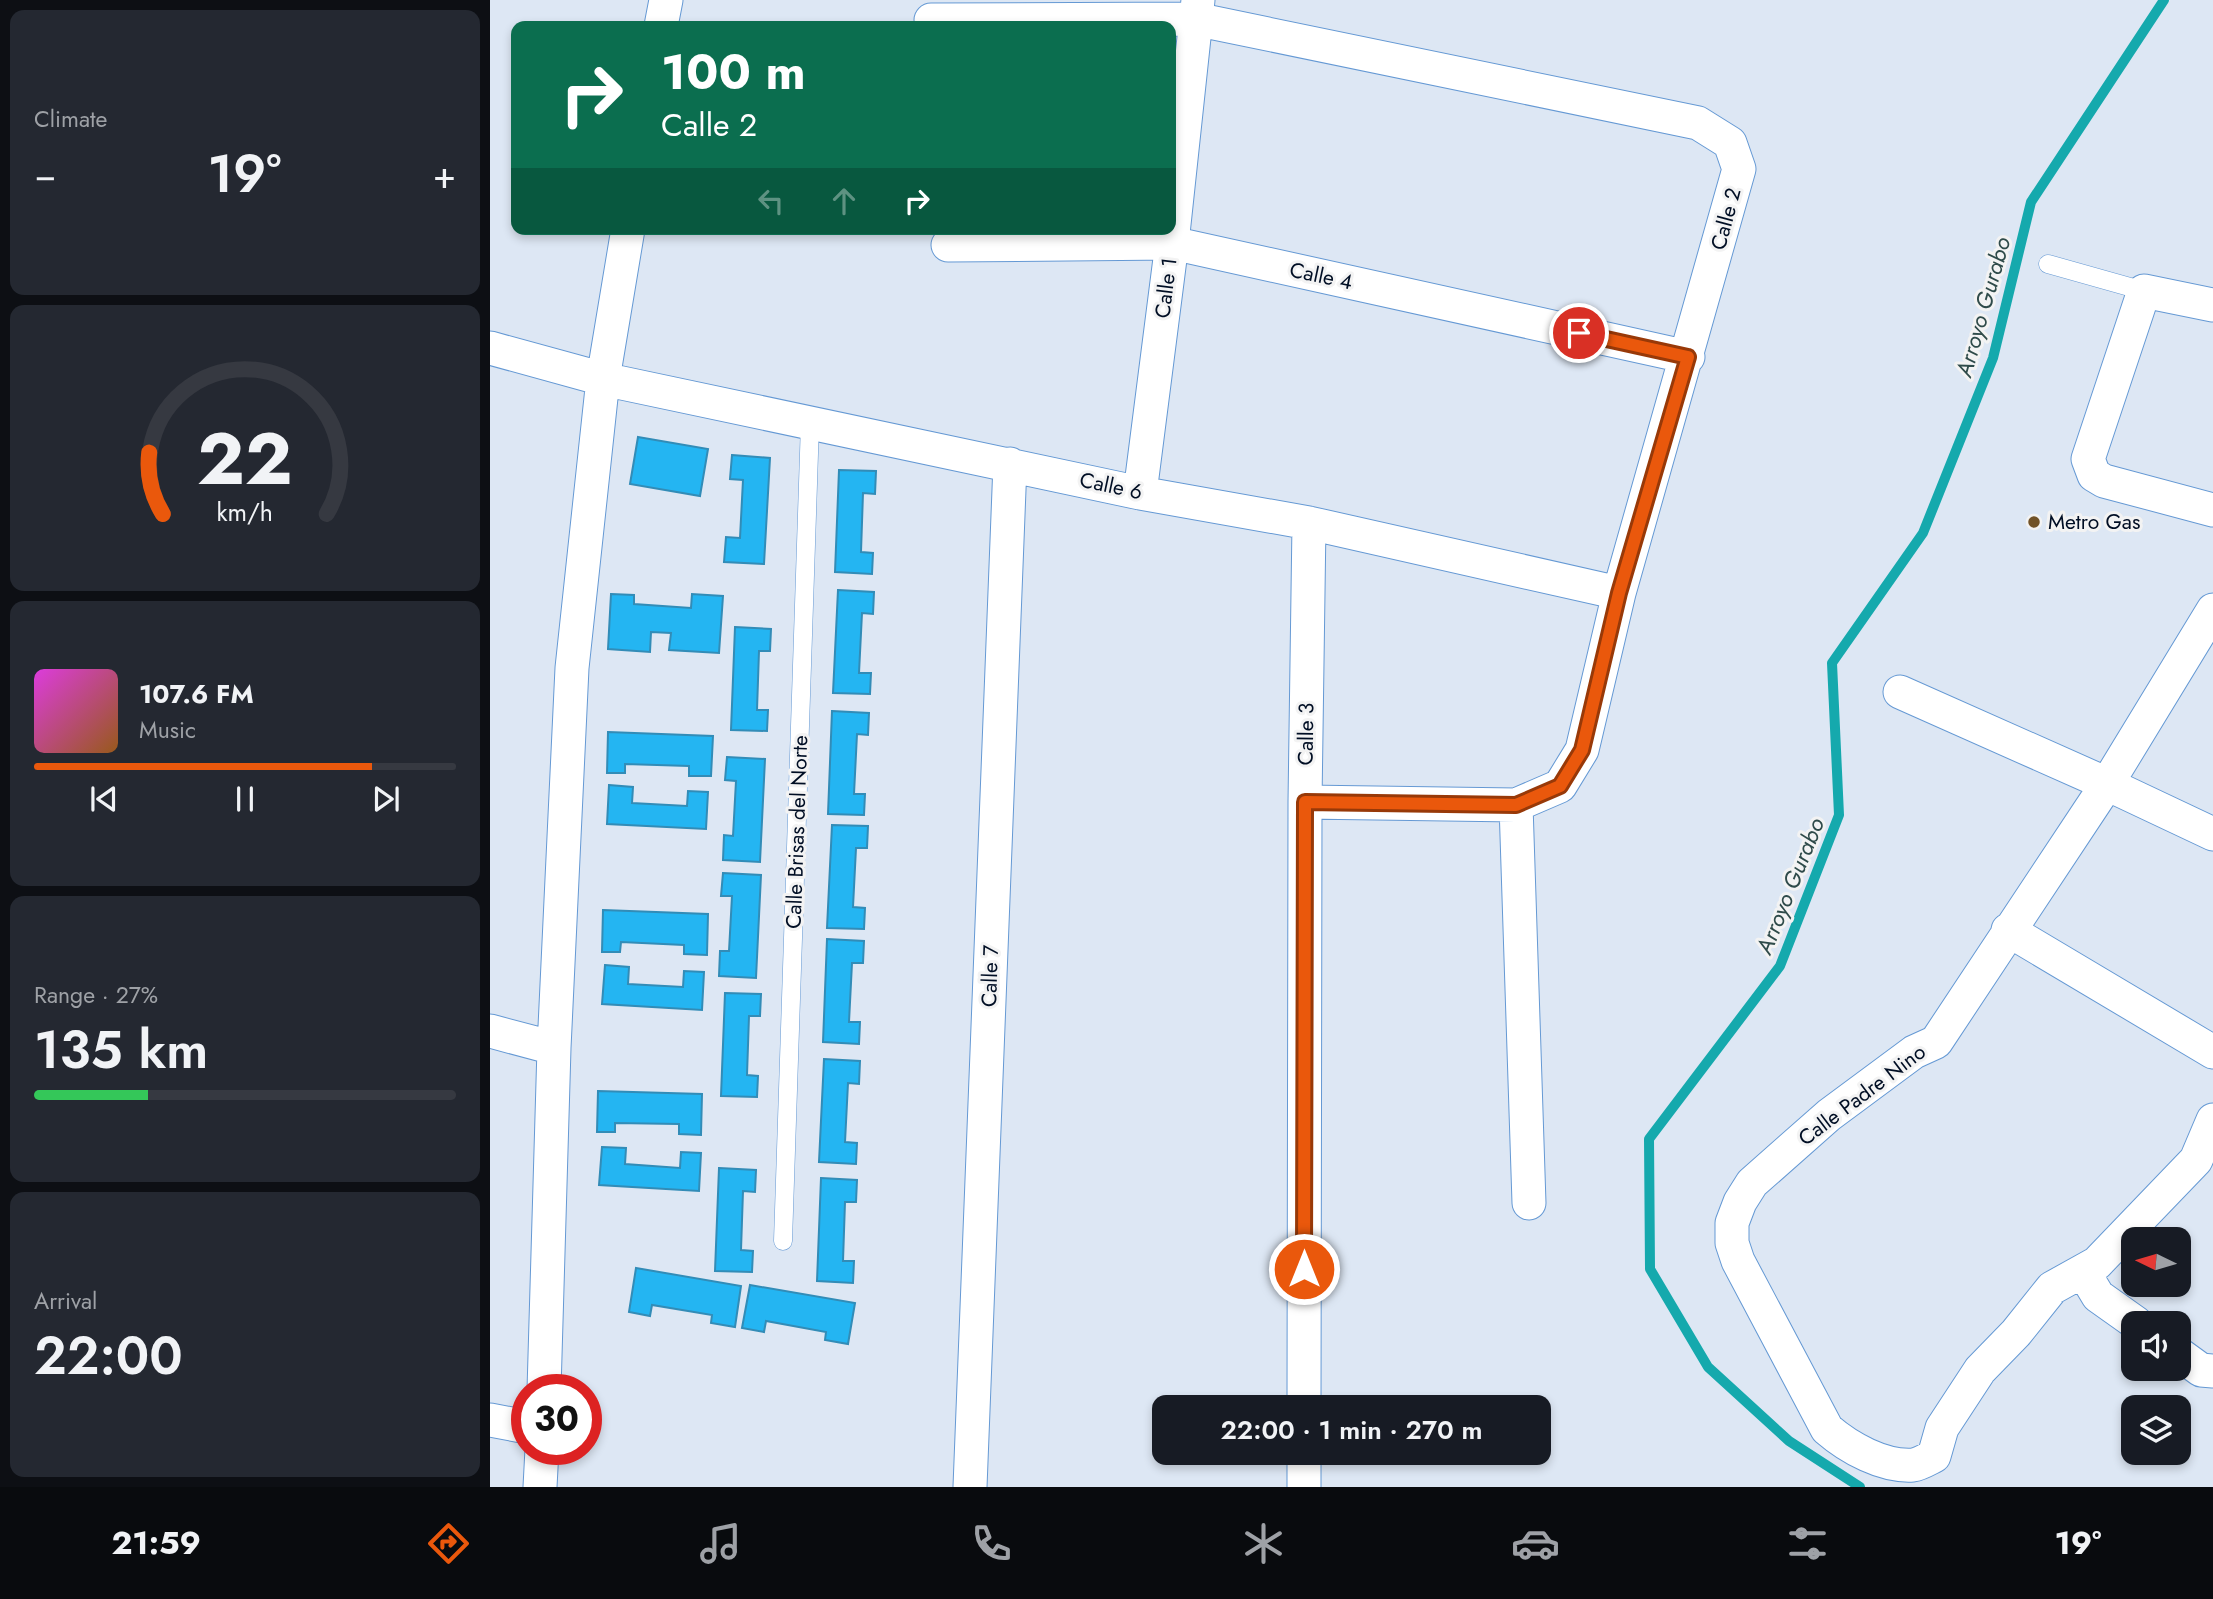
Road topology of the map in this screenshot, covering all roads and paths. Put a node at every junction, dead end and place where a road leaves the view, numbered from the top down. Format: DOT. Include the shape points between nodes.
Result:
graph roads {
  1 [pos="666,0"];
  2 [pos="1197,9"];
  3 [pos="931,20"];
  4 [pos="662,21"];
  5 [pos="1176,206"];
  6 [pos="627,235"];
  7 [pos="1173,235"];
  8 [pos="1172,243"];
  9 [pos="948,245"];
  10 [pos="2048,264"];
  11 [pos="2144,291"];
  12 [pos="2213,305"];
  13 [pos="490,348"];
  14 [pos="1688,357"];
  15 [pos="603,379"];
  16 [pos="810,423"];
  17 [pos="1010,464"];
  18 [pos="1140,493"];
  19 [pos="2213,510"];
  20 [pos="1309,523"];
  21 [pos="1619,593"];
  22 [pos="2213,610"];
  23 [pos="1900,692"];
  24 [pos="2106,783"];
  25 [pos="1305,802"];
  26 [pos="1516,805"];
  27 [pos="2213,834"];
  28 [pos="2008,930"];
  29 [pos="490,1031"];
  30 [pos="554,1048"];
  31 [pos="2213,1052"];
  32 [pos="2213,1120"];
  33 [pos="1529,1203"];
  34 [pos="783,1241"];
  35 [pos="2084,1271"];
  36 [pos="2121,1312"];
  37 [pos="2191,1363"];
  38 [pos="2213,1371"];
  39 [pos="544,1374"];
  40 [pos="1304,1395"];
  41 [pos="490,1420"];
  42 [pos="511,1424"];
  43 [pos="541,1465"];
  44 [pos="1304,1465"];
  45 [pos="540,1487"];
  46 [pos="970,1487"];
  47 [pos="1304,1487"];
  1 -- 4 [label="street"];
  2 -- 3 [label="street, Calle 2"];
  2 -- 5 [label="street, Calle 1"];
  2 -- 14 [label="street, Calle 2" via="1698,123 1730,143 1739,169"];
  6 -- 15 [label="street"];
  7 -- 8 [label="street, Calle 1"];
  8 -- 9 [label="street, Calle 4"];
  8 -- 14 [label="street, Calle 4"];
  8 -- 18 [label="street, Calle 1"];
  10 -- 11 [label="lane"];
  11 -- 12 [label="street"];
  11 -- 19 [label="street" via="2088,459 2090,468 2104,481"];
  13 -- 15 [label="street, Calle 6"];
  14 -- 21 [label="street, Calle 2"];
  15 -- 16 [label="street, Calle 6"];
  15 -- 30 [label="street" via="572,668"];
  16 -- 17 [label="street, Calle 6"];
  16 -- 34 [label="lane, Calle Brisas del Norte"];
  17 -- 18 [label="street, Calle 6"];
  17 -- 46 [label="street, Calle 7"];
  18 -- 20 [label="street, Calle 6"];
  20 -- 21 [label="street, Calle 6"];
  20 -- 25 [label="street, Calle 3"];
  21 -- 26 [label="street, Calle 2" via="1582,750 1560,786"];
  22 -- 24 [label="street, Calle Padre Nino"];
  23 -- 24 [label="street"];
  24 -- 27 [label="street"];
  24 -- 28 [label="street, Calle Padre Nino"];
  25 -- 26 [label="street, Calle 2"];
  25 -- 40 [label="street, Calle 3"];
  26 -- 33 [label="street"];
  28 -- 31 [label="street"];
  28 -- 35 [label="street, Calle Padre Nino" via="1936,1042 1914,1052 1829,1115 1752,1183 1732,1223 1732,1243 1827,1429 1840,1441 1882,1461 1915,1465 1934,1456 1942,1428 1980,1370 2052,1288"];
  29 -- 30 [label="street"];
  30 -- 39 [label="street"];
  32 -- 35 [label="street, Calle Padre Nino" via="2196,1160"];
  35 -- 36 [label="street" via="2098,1296"];
  37 -- 38 [label="street"];
  41 -- 42 [label="street"];
  43 -- 45 [label="street"];
  44 -- 47 [label="street"];
}
